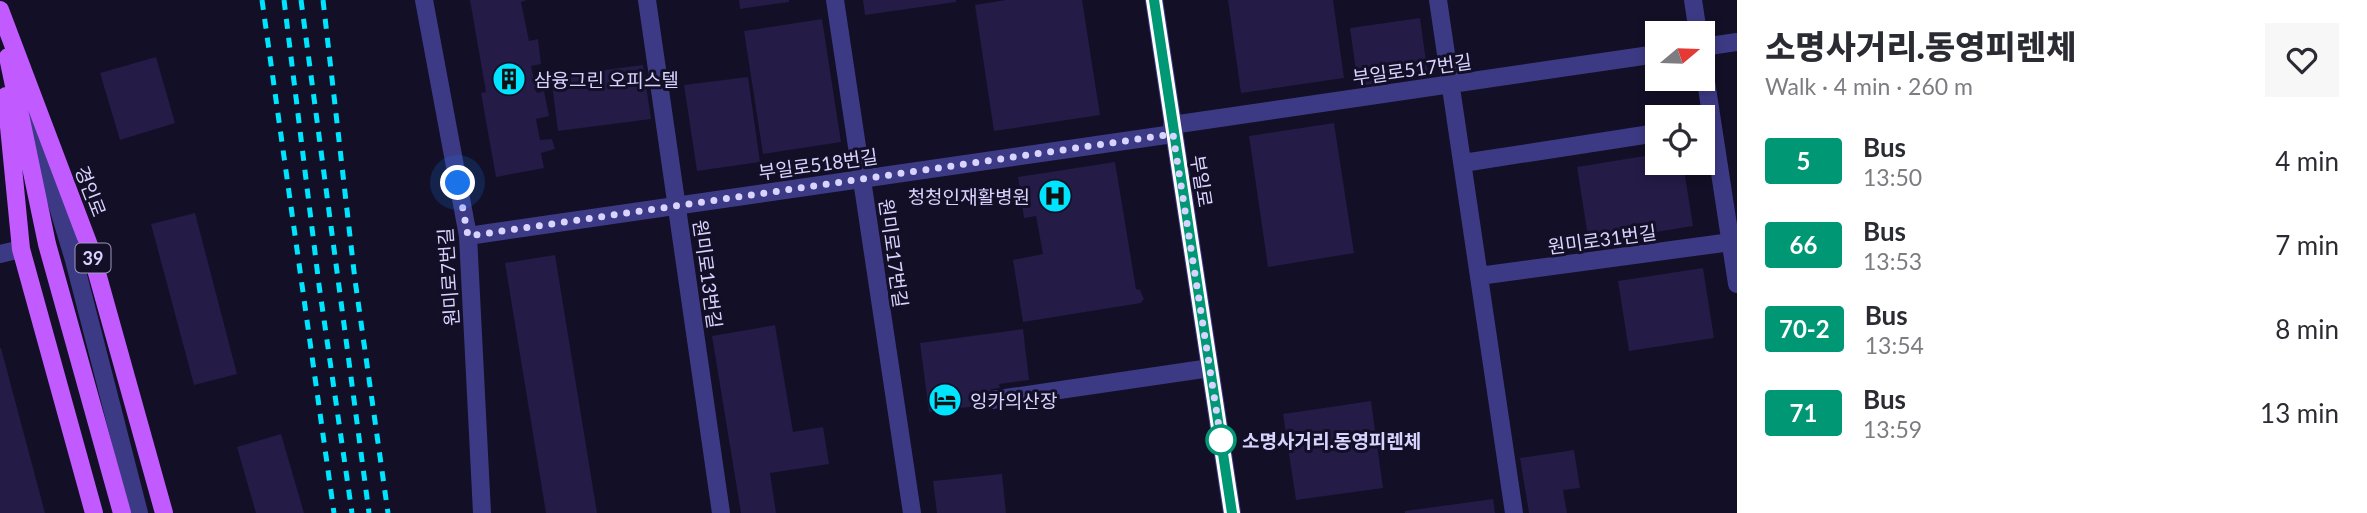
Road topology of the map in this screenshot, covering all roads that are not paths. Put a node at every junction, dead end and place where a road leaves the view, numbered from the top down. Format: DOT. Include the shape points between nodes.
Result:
graph roads {
  1 [pos="424,0"];
  2 [pos="647,0"];
  3 [pos="835,0"];
  4 [pos="1154,0"];
  5 [pos="1438,0"];
  6 [pos="1693,0"];
  7 [pos="0,13"];
  8 [pos="1696,21"];
  9 [pos="0,30"];
  10 [pos="1737,42"];
  11 [pos="1715,45"];
  12 [pos="1645,56"];
  13 [pos="1451,84"];
  14 [pos="1173,129"];
  15 [pos="1645,136"];
  16 [pos="1715,162"];
  17 [pos="1463,163"];
  18 [pos="862,179"];
  19 [pos="676,206"];
  20 [pos="468,236"];
  21 [pos="1731,243"];
  22 [pos="21,249"];
  23 [pos="0,254"];
  24 [pos="1479,276"];
  25 [pos="1737,284"];
  26 [pos="1210,368"];
  27 [pos="992,400"];
  28 [pos="94,513"];
  29 [pos="122,513"];
  30 [pos="139,513"];
  31 [pos="164,513"];
  32 [pos="482,513"];
  33 [pos="721,513"];
  34 [pos="912,513"];
  35 [pos="1232,513"];
  36 [pos="1514,513"];
  1 -- 20 [label="street, 원미로7번길"];
  2 -- 19 [label="street, 원미로13번길"];
  3 -- 18 [label="street, 원미로17번길"];
  4 -- 14 [label="street, 부일로"];
  5 -- 13 [label="street"];
  6 -- 8 [label="street"];
  7 -- 29 [label="main road, 39" via="47,244"];
  7 -- 30 [label="street" via="74,260"];
  7 -- 31 [label="main road, 경인로 / 39" via="90,248"];
  9 -- 22 [label="main road"];
  10 -- 11 [label="street"];
  12 -- 13 [label="street, 부일로517번길"];
  13 -- 14 [label="street, 부일로517번길"];
  13 -- 17 [label="street"];
  14 -- 18 [label="street, 부일로518번길"];
  14 -- 26 [label="street, 부일로"];
  15 -- 17 [label="street"];
  16 -- 21 [label="street"];
  17 -- 24 [label="street"];
  18 -- 19 [label="street, 부일로518번길"];
  18 -- 34 [label="street, 원미로17번길"];
  19 -- 20 [label="street, 부일로518번길"];
  19 -- 33 [label="street, 원미로13번길"];
  20 -- 32 [label="street, 원미로7번길"];
  21 -- 24 [label="street, 원미로31번길"];
  21 -- 25 [label="street"];
  22 -- 23 [label="street"];
  22 -- 28 [label="main road"];
  24 -- 36 [label="street"];
  26 -- 27 [label="street"];
  26 -- 35 [label="street, 부일로"];
}
